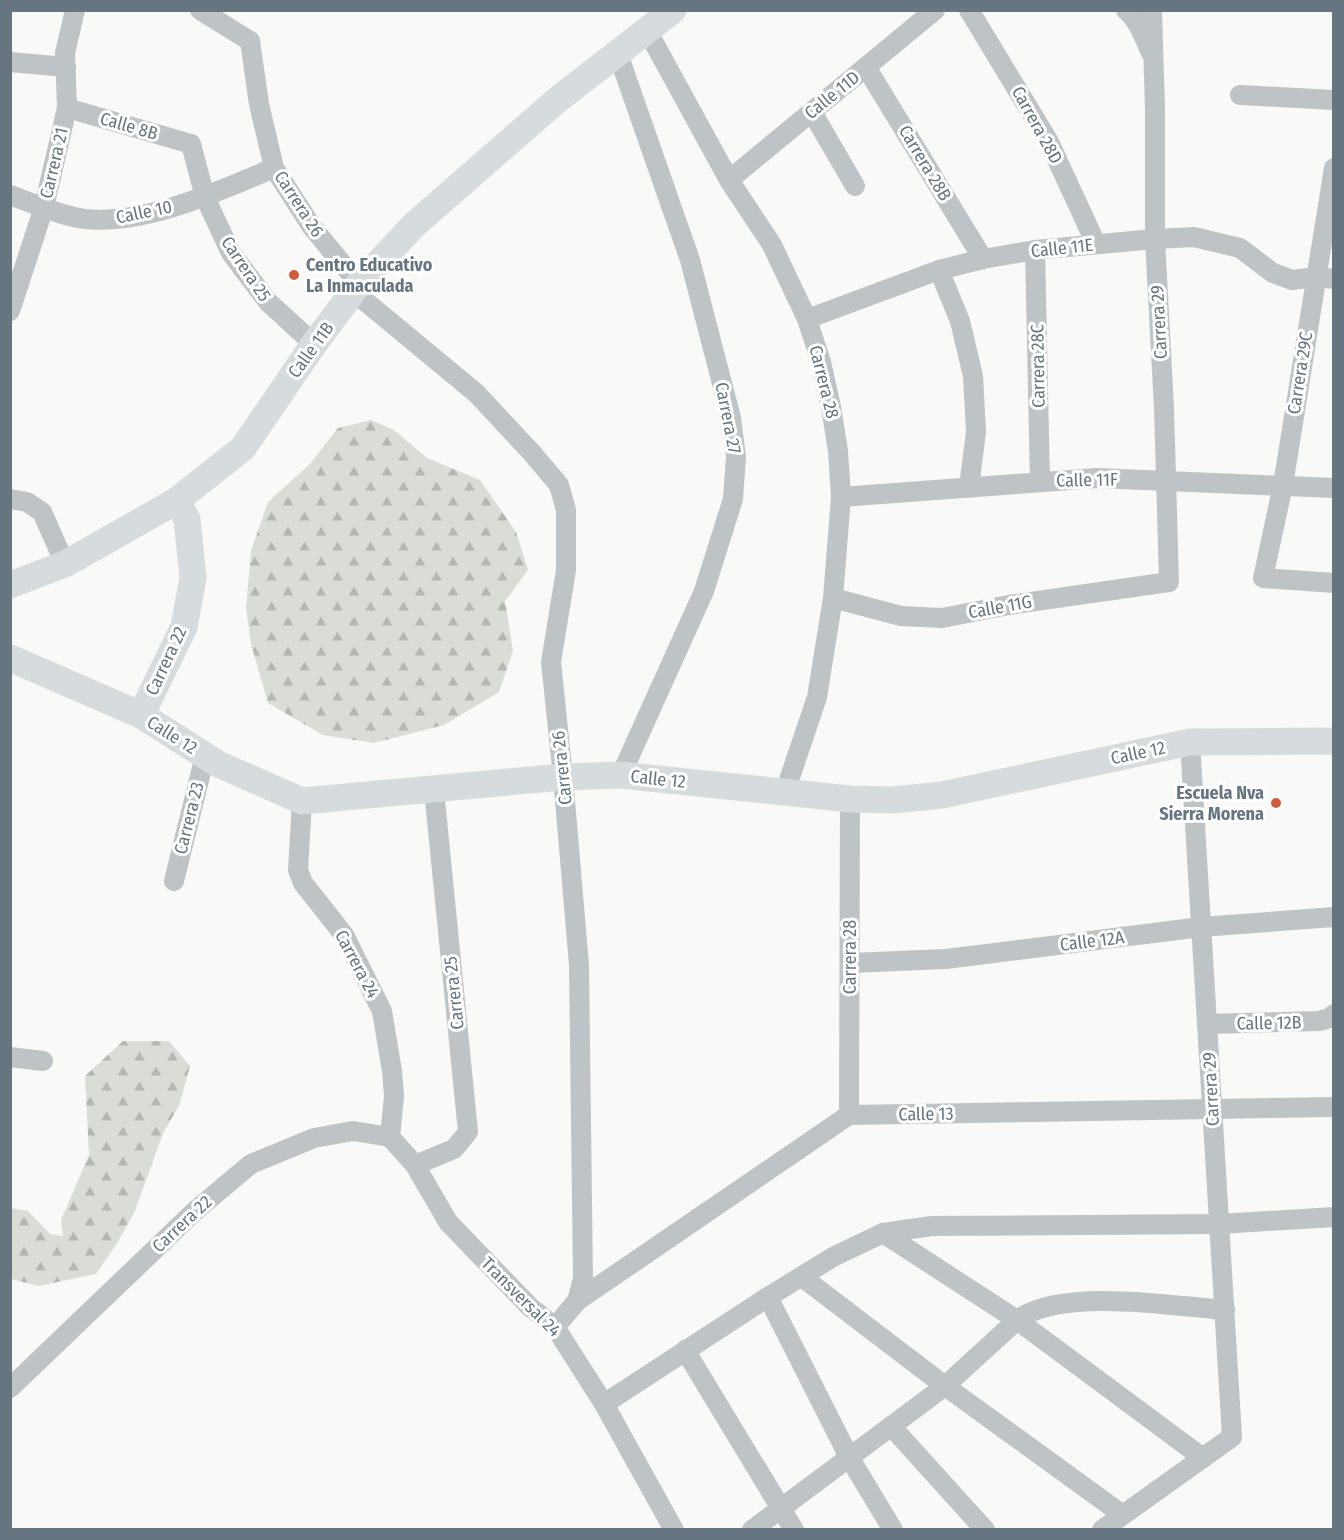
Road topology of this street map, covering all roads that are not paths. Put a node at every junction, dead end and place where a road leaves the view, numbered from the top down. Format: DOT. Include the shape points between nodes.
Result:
graph roads {
  1 [pos="75,10"];
  2 [pos="200,10"];
  3 [pos="673,10"];
  4 [pos="935,10"];
  5 [pos="969,10"];
  6 [pos="1126,10"];
  7 [pos="1152,10"];
  8 [pos="642,21"];
  9 [pos="618,54"];
  10 [pos="1154,61"];
  11 [pos="10,62"];
  12 [pos="866,67"];
  13 [pos="66,88"];
  14 [pos="1240,95"];
  15 [pos="1334,100"];
  16 [pos="812,112"];
  17 [pos="191,144"];
  18 [pos="274,168"];
  19 [pos="1334,168"];
  20 [pos="729,180"];
  21 [pos="855,186"];
  22 [pos="10,195"];
  23 [pos="205,197"];
  24 [pos="44,207"];
  25 [pos="1155,239"];
  26 [pos="1096,244"];
  27 [pos="1035,250"];
  28 [pos="983,259"];
  29 [pos="939,270"];
  30 [pos="1325,278"];
  31 [pos="356,288"];
  32 [pos="10,311"];
  33 [pos="807,319"];
  34 [pos="314,344"];
  35 [pos="1040,482"];
  36 [pos="1166,482"];
  37 [pos="1283,485"];
  38 [pos="969,487"];
  39 [pos="1334,488"];
  40 [pos="841,497"];
  41 [pos="10,499"];
  42 [pos="176,501"];
  43 [pos="65,564"];
  44 [pos="1169,582"];
  45 [pos="1334,583"];
  46 [pos="10,585"];
  47 [pos="833,598"];
  48 [pos="10,658"];
  49 [pos="141,715"];
  50 [pos="1334,741"];
  51 [pos="1190,742"];
  52 [pos="205,756"];
  53 [pos="621,775"];
  54 [pos="563,777"];
  55 [pos="434,789"];
  56 [pos="785,792"];
  57 [pos="850,799"];
  58 [pos="302,801"];
  59 [pos="174,881"];
  60 [pos="1334,917"];
  61 [pos="1201,927"];
  62 [pos="850,963"];
  63 [pos="1332,1016"];
  64 [pos="1207,1024"];
  65 [pos="10,1057"];
  66 [pos="43,1061"];
  67 [pos="1334,1107"];
  68 [pos="1213,1110"];
  69 [pos="849,1115"];
  70 [pos="390,1137"];
  71 [pos="415,1165"];
  72 [pos="1334,1217"];
  73 [pos="1219,1224"];
  74 [pos="883,1233"];
  75 [pos="802,1277"];
  76 [pos="768,1297"];
  77 [pos="577,1301"];
  78 [pos="1225,1311"];
  79 [pos="1017,1320"];
  80 [pos="555,1327"];
  81 [pos="685,1350"];
  82 [pos="945,1386"];
  83 [pos="10,1388"];
  84 [pos="604,1404"];
  85 [pos="891,1426"];
  86 [pos="849,1457"];
  87 [pos="1203,1458"];
  88 [pos="782,1507"];
  89 [pos="1123,1515"];
  90 [pos="674,1530"];
  91 [pos="752,1530"];
  92 [pos="794,1530"];
  93 [pos="892,1530"];
  94 [pos="985,1530"];
  95 [pos="1102,1530"];
  1 -- 13 [label="street, Carrera 21" via="65,53"];
  2 -- 18 [label="street, Carrera 26" via="250,41"];
  3 -- 8 [label="street, Calle 11B"];
  4 -- 12 [label="street, Calle 11D"];
  5 -- 26 [label="street, Carrera 28D" via="1049,142"];
  6 -- 10 [label="street, Carrera 29"];
  7 -- 10 [label="street, Carrera 29"];
  8 -- 9 [label="street, Calle 11B"];
  8 -- 20 [label="street, Carrera 28"];
  9 -- 31 [label="street, Calle 11B" via="556,101 414,225"];
  9 -- 53 [label="street, Carrera 27" via="690,260 731,418 736,457 733,499 704,591"];
  10 -- 25 [label="street, Carrera 29"];
  11 -- 13 [label="street, Calle 8B"];
  12 -- 16 [label="street, Calle 11D"];
  12 -- 28 [label="street, Carrera 28B"];
  13 -- 17 [label="street, Calle 8B"];
  13 -- 24 [label="street, Carrera 21"];
  14 -- 15 [label="street"];
  16 -- 20 [label="street, Calle 11D"];
  16 -- 21 [label="street"];
  17 -- 23 [label="street, Carrera 25"];
  18 -- 23 [label="street, Calle 10"];
  18 -- 31 [label="street, Carrera 26"];
  19 -- 30 [label="street, Carrera 29C"];
  20 -- 33 [label="street, Carrera 28" via="772,245"];
  22 -- 24 [label="street, Calle 10"];
  23 -- 24 [label="street, Calle 10" via="122,219 83,219"];
  23 -- 34 [label="street, Carrera 25" via="231,253 268,302"];
  24 -- 32 [label="street, Carrera 21"];
  25 -- 26 [label="street, Calle 11E"];
  25 -- 30 [label="street, Calle 11E" via="1194,237 1240,248 1273,273 1292,280"];
  25 -- 36 [label="street, Carrera 29"];
  26 -- 27 [label="street, Calle 11E"];
  27 -- 28 [label="street, Calle 11E"];
  27 -- 35 [label="street, Carrera 28C"];
  28 -- 29 [label="street, Calle 11E"];
  29 -- 33 [label="street, Calle 11E"];
  29 -- 38 [label="street" via="960,321 973,376 976,432"];
  30 -- 37 [label="street, Carrera 29C"];
  31 -- 34 [label="street, Calle 11B"];
  31 -- 54 [label="street, Carrera 26" via="476,393 559,485 566,510 566,570 551,662"];
  33 -- 40 [label="street, Carrera 28" via="831,406"];
  34 -- 42 [label="street, Calle 11B" via="243,448"];
  35 -- 36 [label="street, Calle 11F" via="1097,478"];
  35 -- 38 [label="street, Calle 11F"];
  36 -- 37 [label="street, Calle 11F"];
  36 -- 44 [label="street, Carrera 29"];
  37 -- 39 [label="street, Calle 11F"];
  37 -- 45 [label="street, Carrera 29C" via="1263,578"];
  38 -- 40 [label="street, Calle 11F"];
  40 -- 47 [label="street, Carrera 28"];
  41 -- 43 [label="street" via="27,502 42,512"];
  42 -- 43 [label="street, Calle 11B"];
  42 -- 49 [label="street, Carrera 22" via="187,519 193,578 184,627"];
  43 -- 46 [label="street, Calle 11B"];
  44 -- 47 [label="street, Calle 11G" via="942,618 901,615"];
  47 -- 56 [label="street, Carrera 28" via="818,697"];
  48 -- 49 [label="street, Calle 12"];
  49 -- 52 [label="street, Calle 12"];
  50 -- 51 [label="street, Calle 12"];
  51 -- 57 [label="street, Calle 12" via="942,795"];
  51 -- 61 [label="street, Carrera 29"];
  52 -- 58 [label="street, Calle 12"];
  52 -- 59 [label="street, Carrera 23"];
  53 -- 54 [label="street, Calle 12"];
  53 -- 56 [label="street, Calle 12"];
  54 -- 55 [label="street, Calle 12"];
  54 -- 77 [label="street, Carrera 26" via="579,965 583,1272"];
  55 -- 58 [label="street, Calle 12"];
  55 -- 71 [label="street, Carrera 25" via="468,1132 454,1149"];
  56 -- 57 [label="street, Calle 12"];
  57 -- 62 [label="street, Carrera 28"];
  58 -- 70 [label="street, Carrera 24" via="298,870 303,883 344,934 382,1011 394,1096"];
  60 -- 61 [label="street, Calle 12A"];
  61 -- 62 [label="street, Calle 12A" via="946,959"];
  61 -- 64 [label="street, Carrera 29"];
  62 -- 69 [label="street, Carrera 28"];
  63 -- 64 [label="street, Calle 12B" via="1319,1022"];
  64 -- 68 [label="street, Carrera 29"];
  65 -- 66 [label="street"];
  67 -- 68 [label="street, Calle 13"];
  68 -- 69 [label="street, Calle 13"];
  68 -- 73 [label="street, Carrera 29"];
  69 -- 77 [label="street"];
  70 -- 71 [label="street, Transversal 24"];
  70 -- 83 [label="street, Carrera 22" via="353,1131 314,1138 251,1164 195,1211"];
  71 -- 80 [label="street, Transversal 24" via="448,1222 530,1307"];
  72 -- 73 [label="street"];
  73 -- 74 [label="street" via="932,1226"];
  73 -- 78 [label="street, Carrera 29"];
  74 -- 75 [label="street"];
  74 -- 79 [label="street"];
  75 -- 76 [label="street"];
  75 -- 82 [label="street"];
  76 -- 81 [label="street"];
  76 -- 86 [label="street"];
  77 -- 80 [label="street, Carrera 26"];
  78 -- 79 [label="street" via="1113,1301 1061,1304"];
  78 -- 87 [label="street, Carrera 29" via="1232,1437"];
  79 -- 82 [label="street"];
  79 -- 87 [label="street"];
  80 -- 84 [label="street, Transversal 24"];
  81 -- 84 [label="street"];
  81 -- 88 [label="street"];
  82 -- 85 [label="street"];
  82 -- 89 [label="street"];
  84 -- 90 [label="street, Transversal 24"];
  85 -- 86 [label="street"];
  85 -- 94 [label="street"];
  86 -- 88 [label="street"];
  86 -- 93 [label="street"];
  87 -- 89 [label="street"];
  88 -- 91 [label="street"];
  88 -- 92 [label="street"];
  89 -- 95 [label="street"];
}
